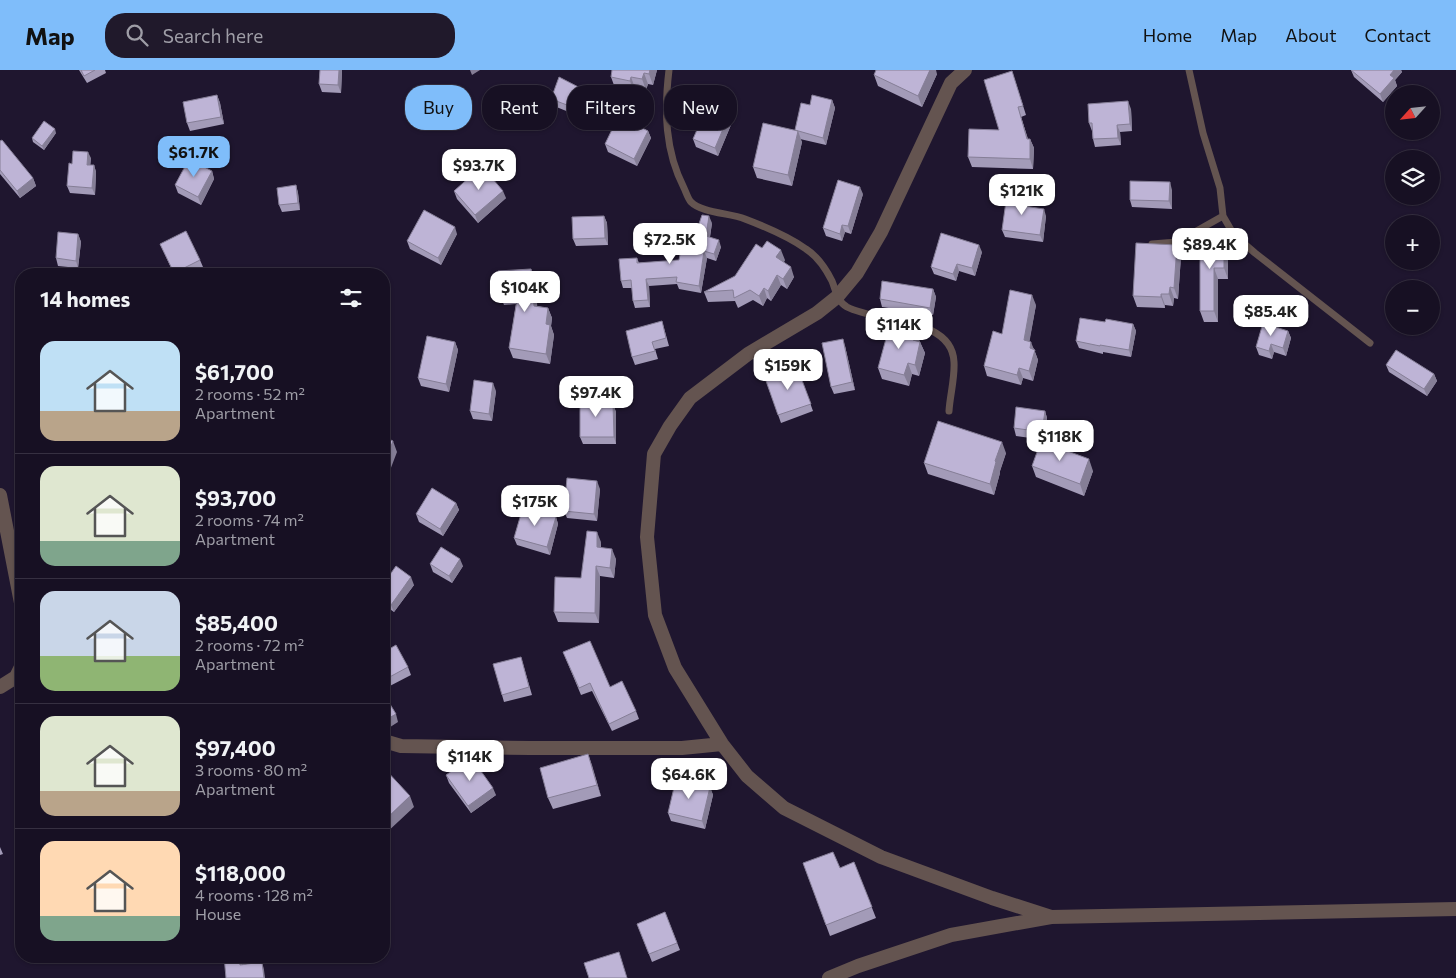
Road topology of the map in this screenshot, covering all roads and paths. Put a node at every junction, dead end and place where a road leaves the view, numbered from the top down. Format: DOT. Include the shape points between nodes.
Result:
graph roads {
  1 [pos="669,70"];
  2 [pos="965,70"];
  3 [pos="1189,70"];
  4 [pos="952,76"];
  5 [pos="1223,216"];
  6 [pos="1152,244"];
  7 [pos="837,297"];
  8 [pos="1370,343"];
  9 [pos="949,411"];
  10 [pos="0,495"];
  11 [pos="15,572"];
  12 [pos="15,678"];
  13 [pos="0,687"];
  14 [pos="390,743"];
  15 [pos="722,744"];
  16 [pos="1456,909"];
  17 [pos="1051,917"];
  18 [pos="829,978"];
  1 -- 7 [label="lane" via="665,100 667,135 676,174 691,202 704,209 743,218 808,250 823,265"];
  2 -- 4 [label="street"];
  3 -- 5 [label="lane" via="1220,188"];
  4 -- 7 [label="street" via="882,232 858,273"];
  5 -- 6 [label="lane" via="1177,242"];
  5 -- 8 [label="lane" via="1234,235"];
  7 -- 9 [label="lane" via="846,306 936,332 950,346 954,361"];
  7 -- 15 [label="street" via="817,313 748,354 690,398 654,454 647,537 655,615 675,668"];
  10 -- 11 [label="street"];
  12 -- 13 [label="street"];
  14 -- 15 [label="street" via="401,746 521,748 682,748"];
  15 -- 17 [label="street" via="748,776 784,808 881,857"];
  16 -- 17 [label="street"];
  17 -- 18 [label="street" via="951,935"];
}
